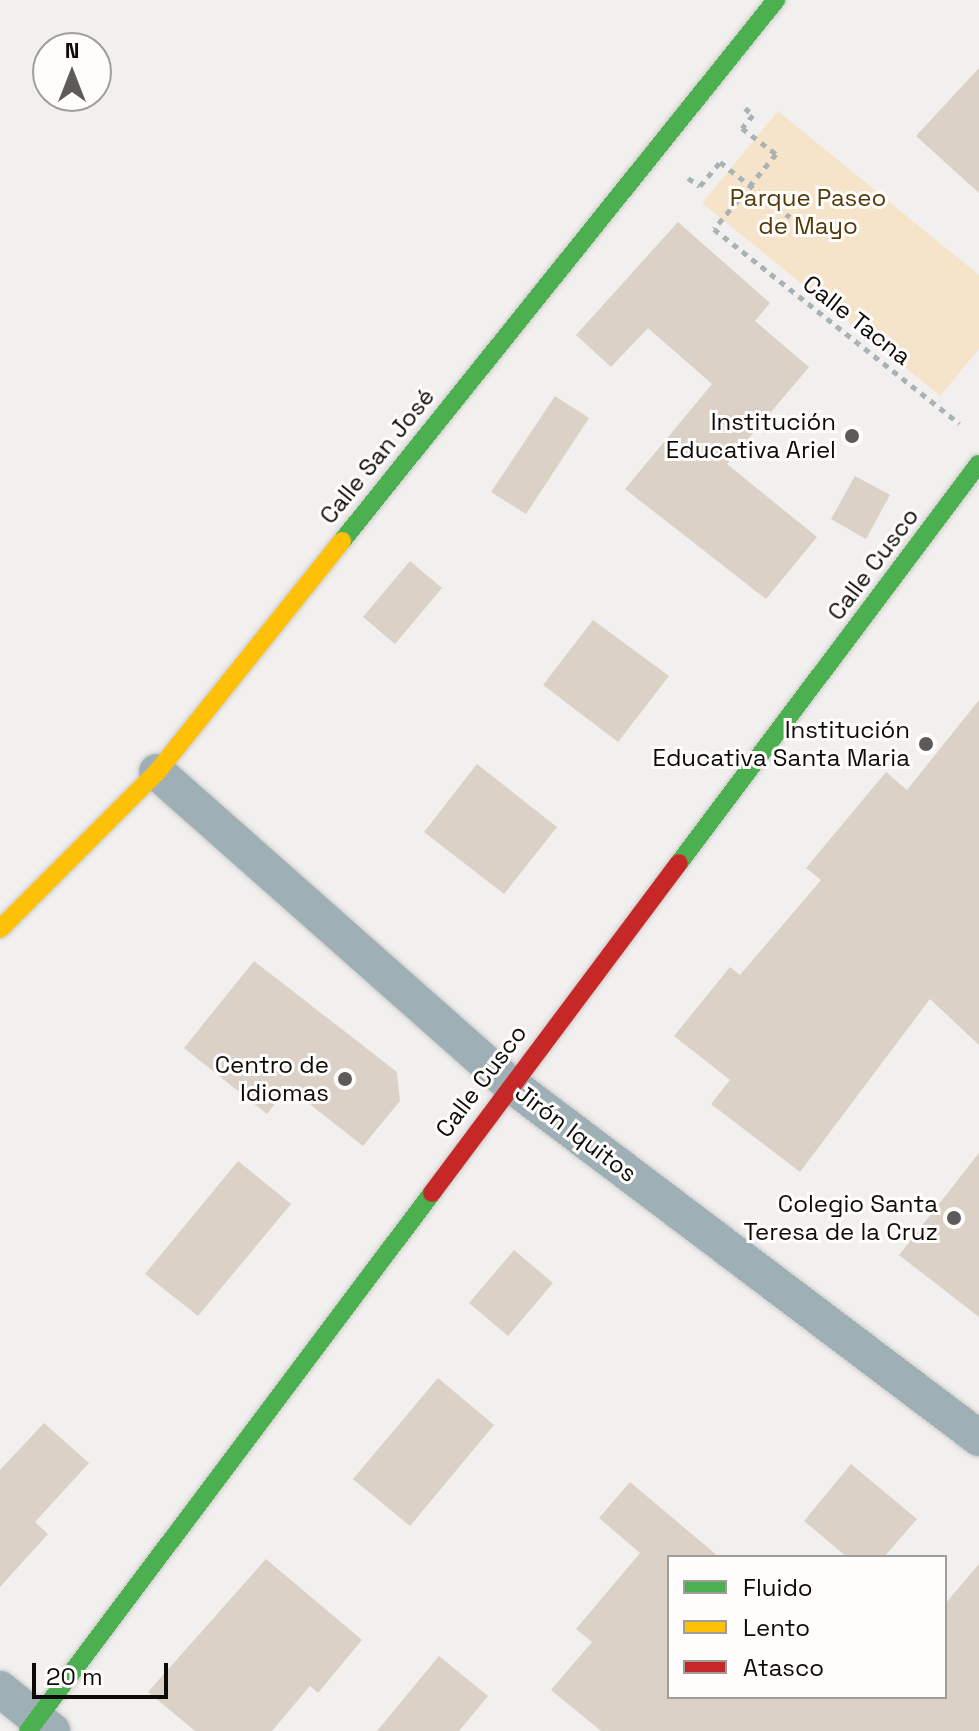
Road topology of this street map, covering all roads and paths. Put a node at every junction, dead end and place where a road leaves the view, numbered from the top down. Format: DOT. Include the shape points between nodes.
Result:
graph roads {
  1 [pos="776,0"];
  2 [pos="714,83"];
  3 [pos="656,153"];
  4 [pos="750,186"];
  5 [pos="790,217"];
  6 [pos="967,429"];
  7 [pos="979,464"];
  8 [pos="157,772"];
  9 [pos="0,929"];
  10 [pos="509,1083"];
  11 [pos="979,1438"];
  12 [pos="0,1689"];
  13 [pos="39,1727"];
  1 -- 2 [label="street, Calle San José"];
  2 -- 3 [label="street, Calle San José"];
  2 -- 4 [label="path" via="753,115 742,128 776,154"];
  3 -- 4 [label="path" via="700,186 720,162"];
  3 -- 8 [label="street, Calle San José"];
  4 -- 5 [label="path"];
  4 -- 6 [label="path, Calle Tacna" via="714,229"];
  7 -- 10 [label="street, Calle Cusco"];
  8 -- 9 [label="street, Calle San José"];
  8 -- 10 [label="street, Jirón Iquitos"];
  10 -- 11 [label="street, Jirón Iquitos"];
  10 -- 13 [label="street, Calle Cusco"];
  12 -- 13 [label="street"];
}
